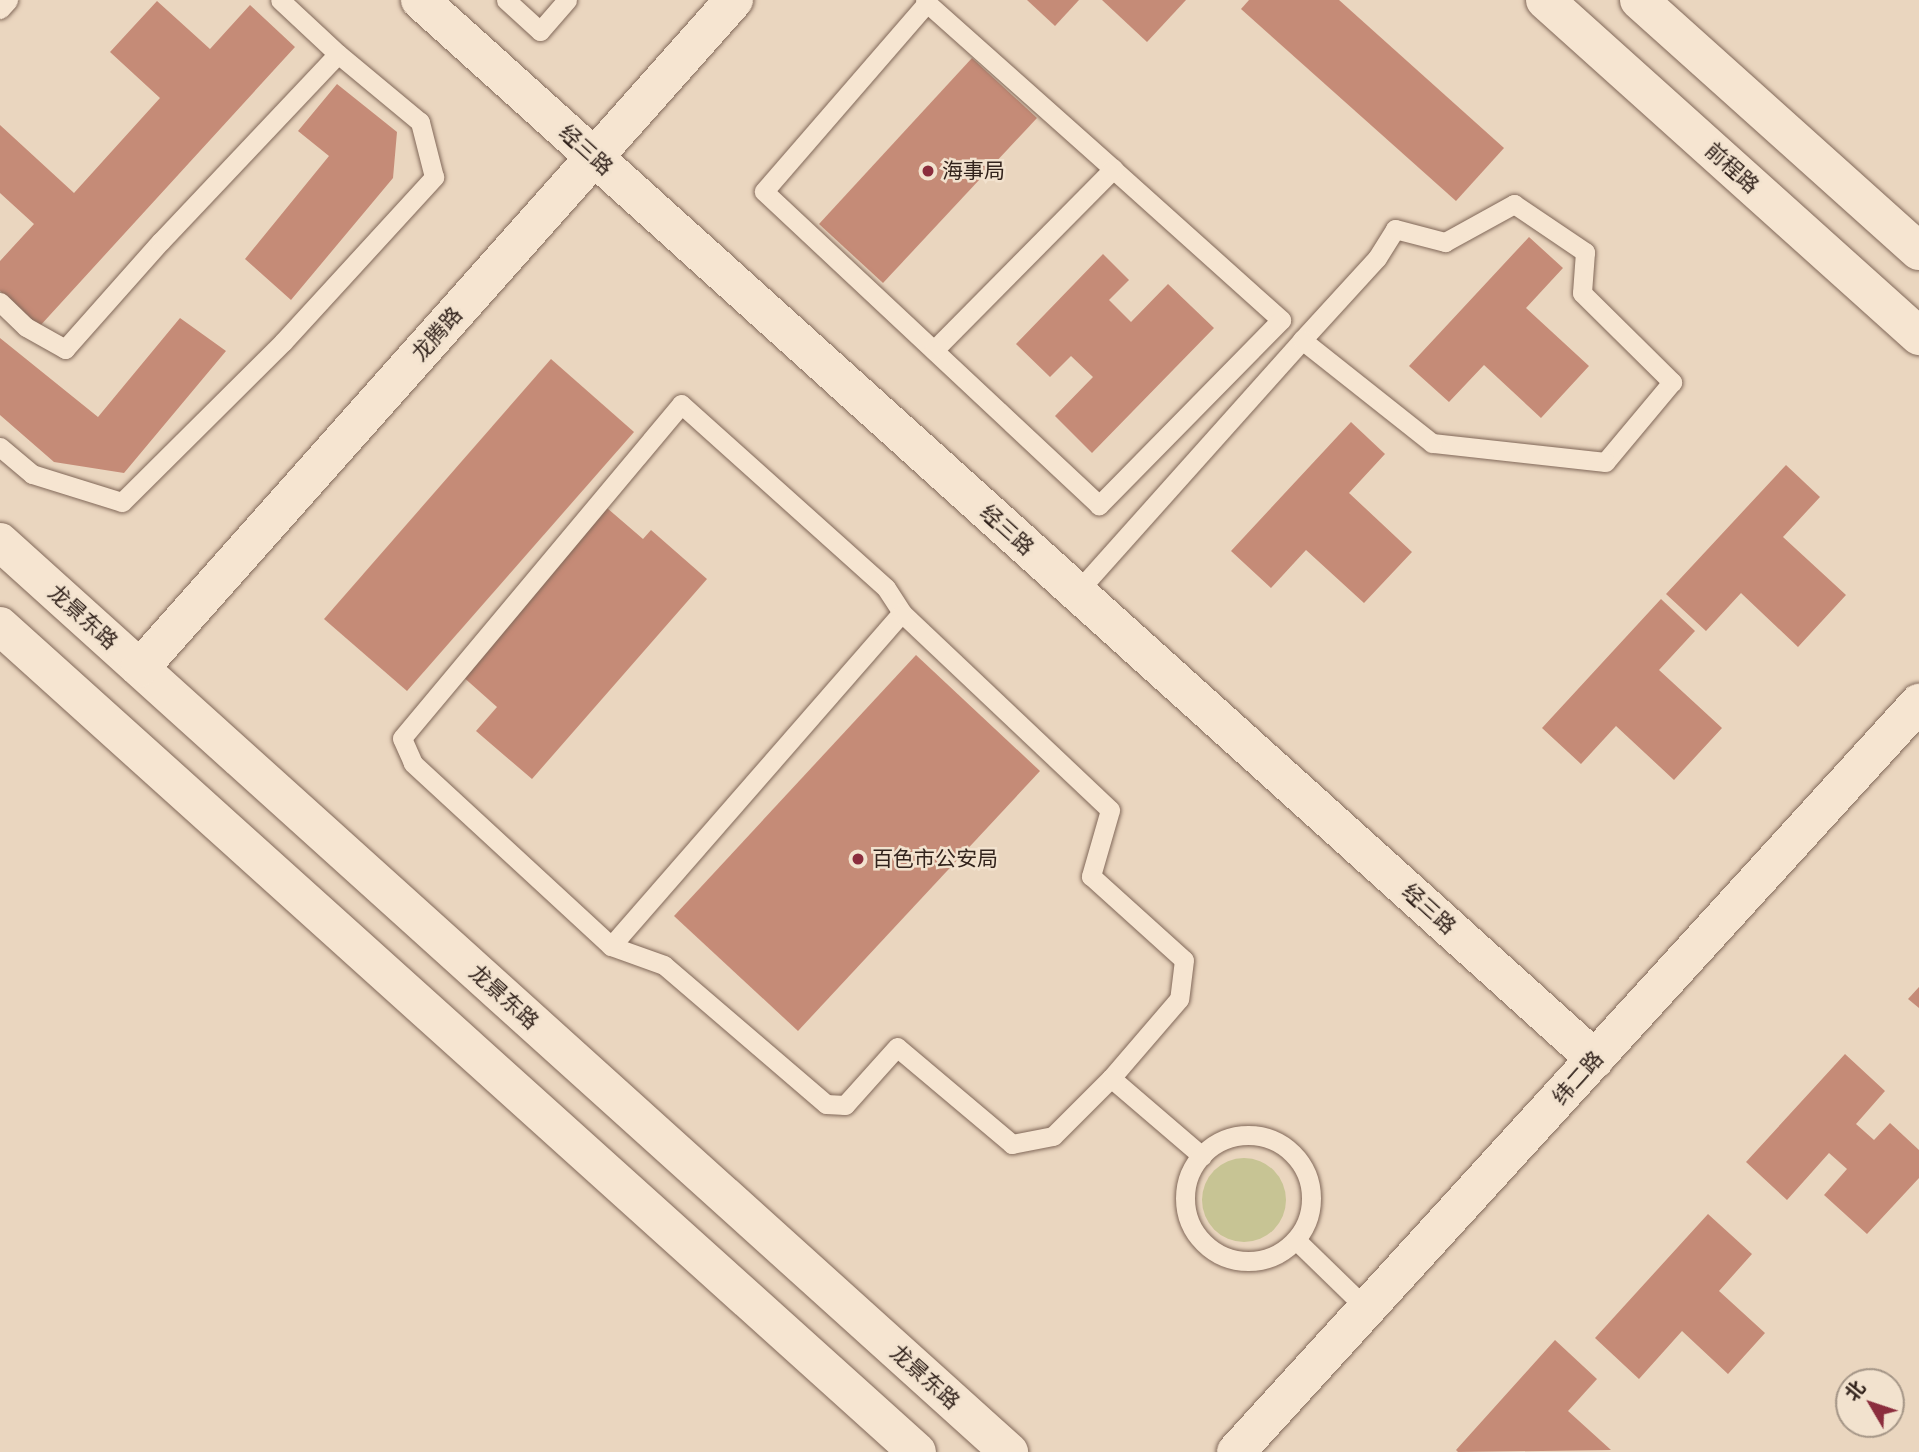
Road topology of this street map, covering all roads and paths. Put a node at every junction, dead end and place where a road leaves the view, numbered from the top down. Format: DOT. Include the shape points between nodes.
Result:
graph roads {
  1 [pos="8,0"];
  2 [pos="280,0"];
  3 [pos="420,0"];
  4 [pos="506,0"];
  5 [pos="567,0"];
  6 [pos="734,0"];
  7 [pos="1545,0"];
  8 [pos="1639,0"];
  9 [pos="926,1"];
  10 [pos="0,9"];
  11 [pos="338,54"];
  12 [pos="595,158"];
  13 [pos="1113,169"];
  14 [pos="1919,251"];
  15 [pos="0,302"];
  16 [pos="1919,336"];
  17 [pos="1302,340"];
  18 [pos="934,350"];
  19 [pos="0,447"];
  20 [pos="0,542"];
  21 [pos="1077,592"];
  22 [pos="902,614"];
  23 [pos="0,625"];
  24 [pos="140,668"];
  25 [pos="1919,703"];
  26 [pos="611,946"];
  27 [pos="1595,1059"];
  28 [pos="1111,1078"];
  29 [pos="1202,1156"];
  30 [pos="1296,1240"];
  31 [pos="1367,1309"];
  32 [pos="917,1452"];
  33 [pos="1009,1452"];
  34 [pos="1236,1452"];
  1 -- 10 [label="lane"];
  2 -- 11 [label="lane"];
  3 -- 12 [label="main road, 经三路"];
  4 -- 5 [label="lane" via="540,31"];
  6 -- 12 [label="main road, 龙腾路"];
  7 -- 16 [label="main road, 前程路"];
  8 -- 14 [label="main road"];
  9 -- 13 [label="lane"];
  9 -- 18 [label="lane" via="764,191"];
  11 -- 15 [label="lane" via="65,349 26,327"];
  11 -- 19 [label="lane" via="420,122 434,177 282,342 122,502 32,474"];
  12 -- 21 [label="main road, 经三路"];
  12 -- 24 [label="main road, 龙腾路"];
  13 -- 18 [label="lane"];
  13 -- 18 [label="lane" via="1281,320 1099,505"];
  17 -- 17 [label="lane" via="1377,258 1395,229 1445,242 1514,204 1585,252 1582,293 1672,382 1605,462 1432,443"];
  17 -- 21 [label="lane"];
  20 -- 24 [label="main road, 龙景东路"];
  21 -- 27 [label="main road, 经三路"];
  22 -- 26 [label="lane"];
  22 -- 26 [label="lane" via="886,588 681,404 402,738 413,763"];
  22 -- 28 [label="lane" via="1110,810 1091,876 1184,961 1179,999"];
  23 -- 32 [label="main road"];
  24 -- 33 [label="main road, 龙景东路"];
  25 -- 27 [label="main road, 纬二路"];
  26 -- 28 [label="lane" via="664,965 826,1104 845,1105 897,1047 1012,1144 1053,1136"];
  27 -- 31 [label="main road, 纬二路"];
  28 -- 29 [label="lane"];
  29 -- 30 [label="lane" via="1225,1139 1243,1135 1262,1136 1294,1154 1311,1187 1308,1215"];
  29 -- 30 [label="lane" via="1188,1177 1185,1193 1188,1218 1200,1240 1227,1259 1245,1262 1264,1260"];
  30 -- 31 [label="lane"];
  31 -- 34 [label="main road, 纬二路"];
}
